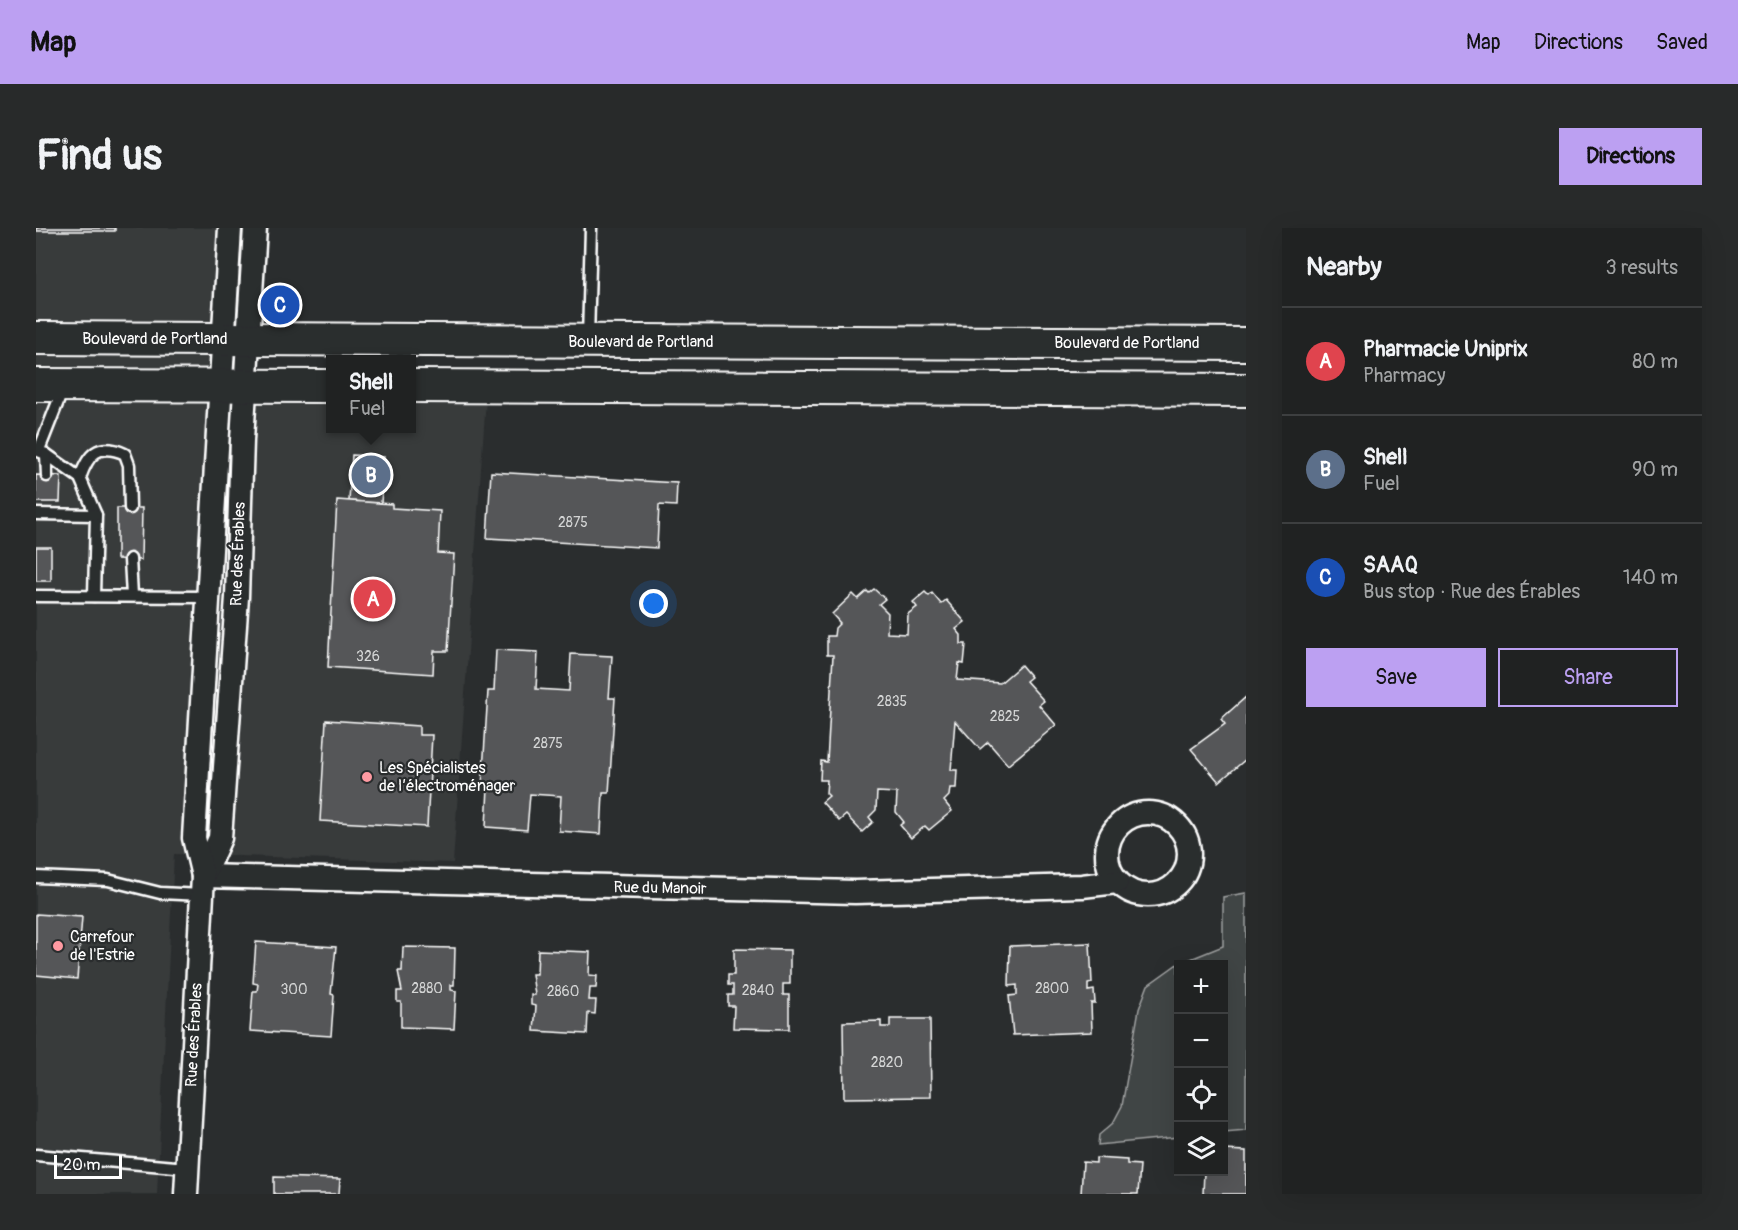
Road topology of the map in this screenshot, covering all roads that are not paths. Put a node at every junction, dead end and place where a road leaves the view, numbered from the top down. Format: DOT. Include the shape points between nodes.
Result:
graph roads {
  1 [pos="230,228"];
  2 [pos="255,228"];
  3 [pos="591,228"];
  4 [pos="1246,328"];
  5 [pos="36,338"];
  6 [pos="236,340"];
  7 [pos="588,342"];
  8 [pos="1126,343"];
  9 [pos="1246,344"];
  10 [pos="50,385"];
  11 [pos="233,386"];
  12 [pos="326,386"];
  13 [pos="416,386"];
  14 [pos="1246,390"];
  15 [pos="41,451"];
  16 [pos="47,476"];
  17 [pos="80,478"];
  18 [pos="47,502"];
  19 [pos="130,508"];
  20 [pos="42,514"];
  21 [pos="96,515"];
  22 [pos="130,559"];
  23 [pos="36,596"];
  24 [pos="94,596"];
  25 [pos="132,596"];
  26 [pos="208,597"];
  27 [pos="36,877"];
  28 [pos="1117,882"];
  29 [pos="202,886"];
  30 [pos="36,1155"];
  31 [pos="188,1168"];
  32 [pos="186,1194"];
  1 -- 6 [label="street, Rue des Érables"];
  2 -- 6 [label="street, Rue des Érables"];
  3 -- 7 [label="lane"];
  4 -- 8 [label="main road"];
  5 -- 6 [label="main road, Boulevard de Portland"];
  6 -- 7 [label="main road, Boulevard de Portland"];
  6 -- 11 [label="street, Rue des Érables"];
  7 -- 8 [label="main road, Boulevard de Portland"];
  8 -- 9 [label="main road, Boulevard de Portland"];
  10 -- 11 [label="main road"];
  10 -- 15 [label="lane"];
  11 -- 12 [label="main road"];
  11 -- 26 [label="street, Rue des Érables"];
  11 -- 29 [label="street, Rue des Érables" via="237,597 220,838"];
  13 -- 14 [label="main road"];
  15 -- 16 [label="lane"];
  15 -- 17 [label="lane"];
  17 -- 19 [label="lane" via="86,460 95,451 114,449 125,454"];
  17 -- 21 [label="lane"];
  18 -- 20 [label="lane"];
  20 -- 21 [label="lane"];
  21 -- 24 [label="lane"];
  22 -- 25 [label="lane"];
  23 -- 24 [label="lane"];
  24 -- 25 [label="lane"];
  25 -- 26 [label="lane"];
  26 -- 29 [label="street, Rue des Érables" via="194,838"];
  27 -- 29 [label="lane" via="108,880 160,893"];
  28 -- 29 [label="street, Rue du Manoir" via="855,892"];
  29 -- 31 [label="street, Rue des Érables"];
  30 -- 31 [label="lane"];
  31 -- 32 [label="street, Rue des Érables"];
}
